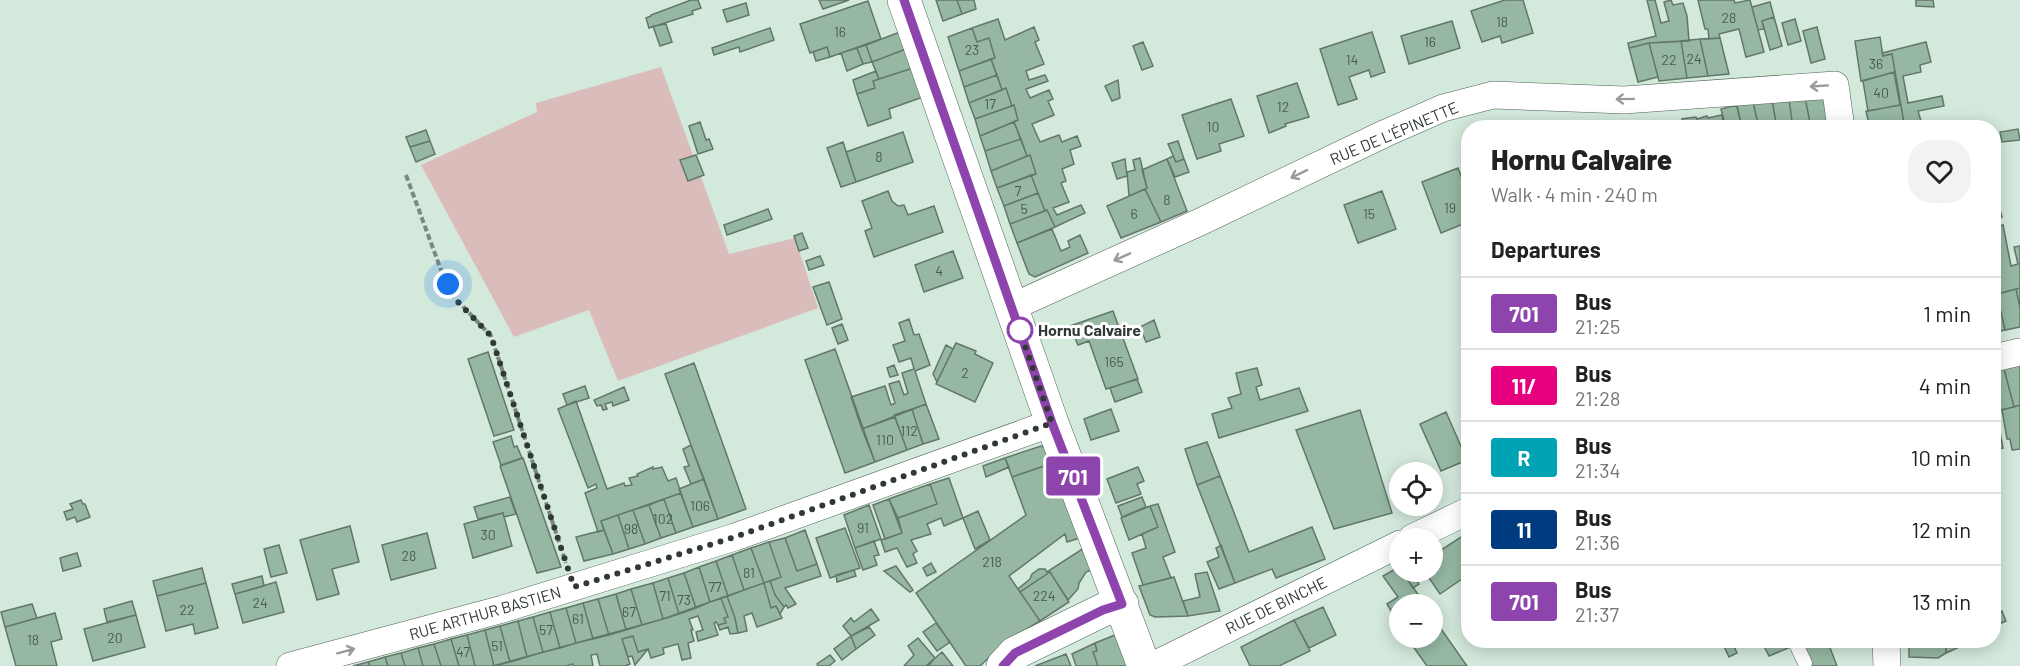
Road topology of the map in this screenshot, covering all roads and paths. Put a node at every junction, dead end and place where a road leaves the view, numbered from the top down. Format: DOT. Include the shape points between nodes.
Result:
graph roads {
  1 [pos="904,0"];
  2 [pos="1840,120"];
  3 [pos="406,175"];
  4 [pos="1012,307"];
  5 [pos="2020,352"];
  6 [pos="2001,356"];
  7 [pos="1052,423"];
  8 [pos="1461,514"];
  9 [pos="1433,528"];
  10 [pos="1389,549"];
  11 [pos="574,587"];
  12 [pos="1122,604"];
  13 [pos="1798,648"];
  14 [pos="1886,648"];
  15 [pos="1805,663"];
  16 [pos="290,666"];
  17 [pos="1003,666"];
  18 [pos="1144,666"];
  19 [pos="1152,666"];
  20 [pos="1887,666"];
  1 -- 4 [label="street"];
  2 -- 4 [label="street, RUE DE L'ÉPINETTE, one-way" via="1835,85 1624,100 1493,95 1443,108 1396,128"];
  3 -- 11 [label="path" via="454,298 491,336"];
  4 -- 7 [label="street"];
  5 -- 6 [label="street"];
  7 -- 11 [label="street, RUE ARTHUR BASTIEN" via="735,537"];
  7 -- 12 [label="street"];
  8 -- 9 [label="street"];
  10 -- 19 [label="street, RUE DE BINCHE"];
  16 -- 11 [label="street, RUE ARTHUR BASTIEN, one-way"];
  12 -- 17 [label="street" via="1015,653"];
  12 -- 18 [label="street"];
  13 -- 15 [label="lane"];
  14 -- 20 [label="street"];
}
